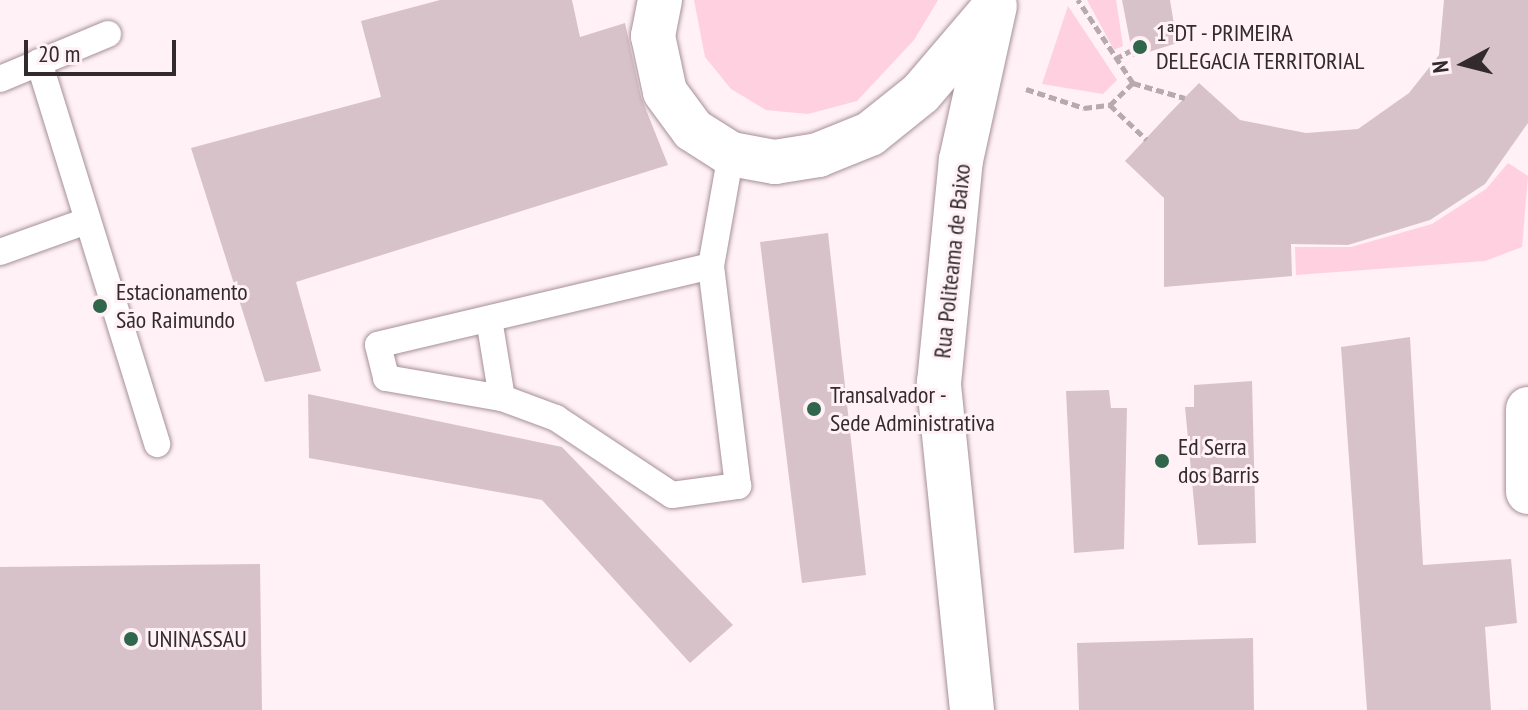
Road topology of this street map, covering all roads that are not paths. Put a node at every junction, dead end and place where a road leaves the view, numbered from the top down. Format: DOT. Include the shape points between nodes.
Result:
graph roads {
  1 [pos="660,0"];
  2 [pos="997,3"];
  3 [pos="108,34"];
  4 [pos="39,62"];
  5 [pos="0,79"];
  6 [pos="731,154"];
  7 [pos="84,222"];
  8 [pos="0,252"];
  9 [pos="711,266"];
  10 [pos="489,319"];
  11 [pos="502,398"];
  12 [pos="1528,409"];
  13 [pos="157,444"];
  14 [pos="1528,492"];
  15 [pos="972,710"];
  1 -- 6 [label="street" via="653,36 665,92 693,130"];
  2 -- 6 [label="street" via="921,93 870,134 789,160"];
  2 -- 15 [label="street, Rua Politeama de Baixo" via="945,278 939,383"];
  3 -- 4 [label="lane"];
  4 -- 5 [label="lane"];
  4 -- 7 [label="lane"];
  6 -- 9 [label="lane"];
  7 -- 8 [label="lane"];
  7 -- 13 [label="lane"];
  9 -- 10 [label="lane"];
  9 -- 11 [label="lane" via="738,486 672,495 556,418"];
  10 -- 11 [label="lane"];
  10 -- 11 [label="lane" via="378,345 386,378"];
  12 -- 14 [label="street"];
}
